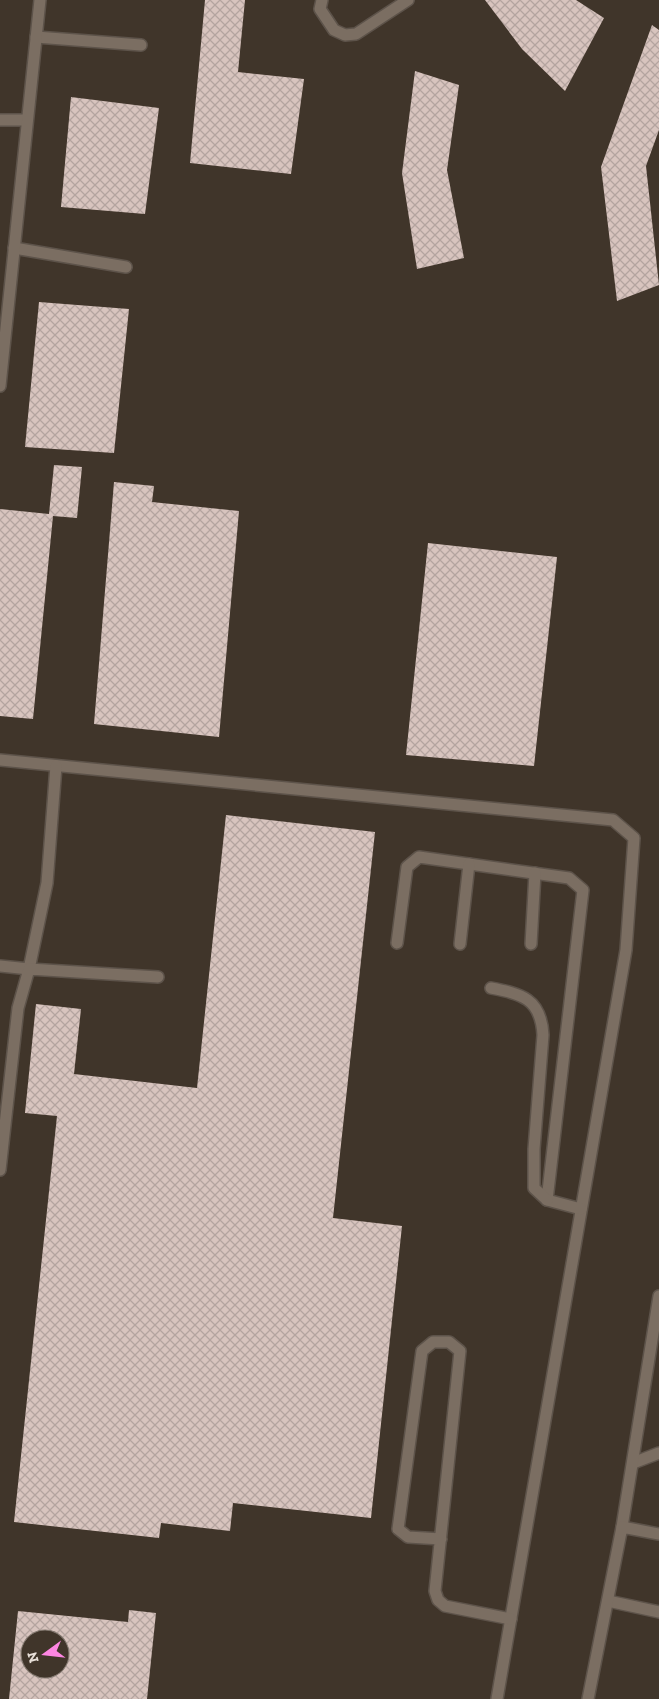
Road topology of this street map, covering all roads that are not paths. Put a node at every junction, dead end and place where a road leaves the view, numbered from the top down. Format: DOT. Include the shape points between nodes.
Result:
graph roads {
  1 [pos="40,0"];
  2 [pos="322,0"];
  3 [pos="408,0"];
  4 [pos="36,37"];
  5 [pos="142,44"];
  6 [pos="0,120"];
  7 [pos="27,120"];
  8 [pos="14,248"];
  9 [pos="126,267"];
  10 [pos="0,385"];
  11 [pos="0,760"];
  12 [pos="56,766"];
  13 [pos="469,864"];
  14 [pos="535,873"];
  15 [pos="397,943"];
  16 [pos="460,944"];
  17 [pos="530,944"];
  18 [pos="0,966"];
  19 [pos="29,969"];
  20 [pos="158,977"];
  21 [pos="491,988"];
  22 [pos="0,1170"];
  23 [pos="547,1200"];
  24 [pos="581,1208"];
  25 [pos="659,1296"];
  26 [pos="659,1454"];
  27 [pos="633,1463"];
  28 [pos="622,1527"];
  29 [pos="659,1534"];
  30 [pos="441,1539"];
  31 [pos="608,1601"];
  32 [pos="659,1612"];
  33 [pos="512,1619"];
  34 [pos="498,1699"];
  35 [pos="588,1699"];
  1 -- 4 [label="lane"];
  2 -- 3 [label="lane" via="320,9 334,30 345,36 356,34"];
  4 -- 5 [label="lane"];
  4 -- 7 [label="lane"];
  6 -- 7 [label="lane"];
  7 -- 8 [label="lane"];
  8 -- 9 [label="lane"];
  8 -- 10 [label="lane"];
  11 -- 12 [label="lane"];
  12 -- 19 [label="lane" via="46,883"];
  12 -- 24 [label="lane" via="612,820 634,838 626,950"];
  13 -- 14 [label="lane"];
  13 -- 15 [label="lane" via="419,857 407,867"];
  13 -- 16 [label="lane"];
  14 -- 17 [label="lane"];
  14 -- 23 [label="lane" via="569,878 583,890"];
  18 -- 19 [label="lane"];
  19 -- 20 [label="lane"];
  19 -- 22 [label="lane" via="18,1008"];
  21 -- 23 [label="lane" via="520,994 532,1004 541,1021 543,1035 534,1188"];
  23 -- 24 [label="lane"];
  24 -- 33 [label="lane"];
  25 -- 27 [label="lane"];
  26 -- 27 [label="lane"];
  27 -- 28 [label="lane"];
  28 -- 29 [label="lane"];
  28 -- 31 [label="lane"];
  30 -- 30 [label="lane" via="460,1352 449,1342 433,1342 422,1351 398,1529 408,1537"];
  30 -- 33 [label="lane" via="435,1591 438,1600 446,1606"];
  31 -- 32 [label="lane"];
  31 -- 35 [label="lane"];
  33 -- 34 [label="lane"];
}
